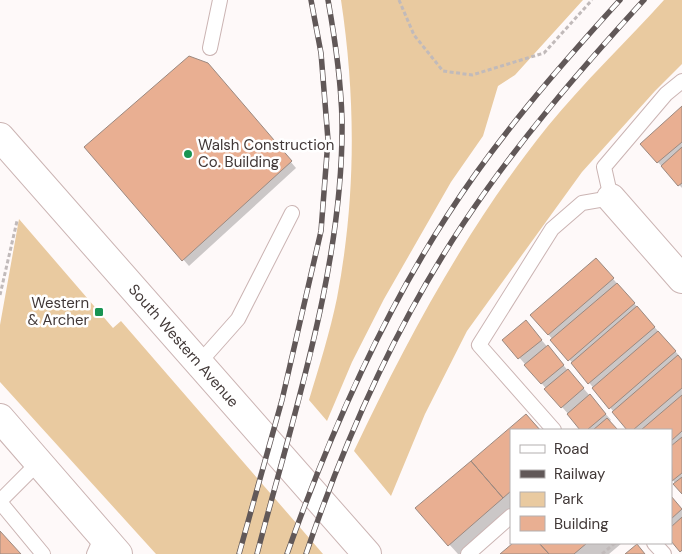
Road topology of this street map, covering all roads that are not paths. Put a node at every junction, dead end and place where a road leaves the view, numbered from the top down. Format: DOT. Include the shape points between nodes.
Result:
graph roads {
  1 [pos="220,0"];
  2 [pos="210,48"];
  3 [pos="682,81"];
  4 [pos="0,137"];
  5 [pos="611,198"];
  6 [pos="292,213"];
  7 [pos="682,279"];
  8 [pos="199,363"];
  9 [pos="0,418"];
  10 [pos="553,429"];
  11 [pos="38,463"];
  12 [pos="0,502"];
  13 [pos="510,517"];
  14 [pos="655,544"];
  15 [pos="105,548"];
  16 [pos="43,554"];
  17 [pos="367,554"];
  18 [pos="468,554"];
  19 [pos="664,554"];
  1 -- 2 [label="lane"];
  3 -- 5 [label="lane" via="666,94 604,167"];
  4 -- 8 [label="main road, South Western Avenue"];
  5 -- 7 [label="main road"];
  5 -- 10 [label="lane" via="582,203 552,229 479,345"];
  6 -- 8 [label="lane" via="238,319"];
  8 -- 17 [label="main road, South Western Avenue"];
  9 -- 11 [label="main road"];
  11 -- 12 [label="lane"];
  11 -- 15 [label="main road"];
  12 -- 16 [label="lane"];
  13 -- 18 [label="lane"];
  14 -- 19 [label="lane"];
}
